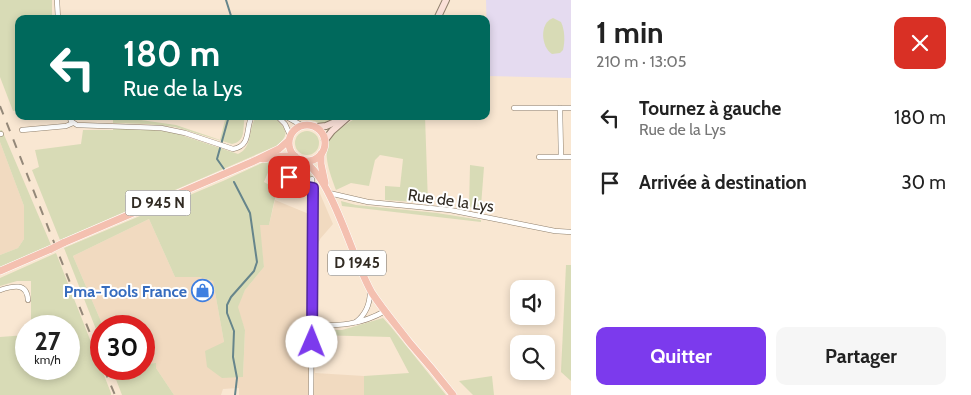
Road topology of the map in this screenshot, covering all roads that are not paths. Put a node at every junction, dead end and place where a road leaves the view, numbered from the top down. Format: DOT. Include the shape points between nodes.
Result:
graph roads {
  1 [pos="57,0"];
  2 [pos="445,2"];
  3 [pos="58,15"];
  4 [pos="439,15"];
  5 [pos="514,108"];
  6 [pos="560,108"];
  7 [pos="571,108"];
  8 [pos="71,120"];
  9 [pos="250,120"];
  10 [pos="281,120"];
  11 [pos="292,120"];
  12 [pos="339,120"];
  13 [pos="344,120"];
  14 [pos="73,123"];
  15 [pos="301,125"];
  16 [pos="317,127"];
  17 [pos="22,130"];
  18 [pos="289,138"];
  19 [pos="325,140"];
  20 [pos="321,154"];
  21 [pos="295,156"];
  22 [pos="561,157"];
  23 [pos="571,157"];
  24 [pos="539,158"];
  25 [pos="304,161"];
  26 [pos="252,162"];
  27 [pos="278,170"];
  28 [pos="312,179"];
  29 [pos="313,188"];
  30 [pos="328,193"];
  31 [pos="571,232"];
  32 [pos="1,271"];
  33 [pos="370,289"];
  34 [pos="0,290"];
  35 [pos="28,300"];
  36 [pos="385,311"];
  37 [pos="355,323"];
  38 [pos="312,325"];
  39 [pos="311,395"];
  40 [pos="454,395"];
  1 -- 3 [label="street"];
  2 -- 4 [label="main road"];
  5 -- 6 [label="street"];
  6 -- 7 [label="street"];
  6 -- 22 [label="street"];
  8 -- 14 [label="street"];
  9 -- 14 [label="street" via="248,135 236,149 180,131 79,126"];
  10 -- 18 [label="street"];
  11 -- 15 [label="street"];
  12 -- 16 [label="main road"];
  13 -- 19 [label="main road"];
  14 -- 17 [label="street"];
  15 -- 16 [label="main road"];
  15 -- 18 [label="main road"];
  16 -- 19 [label="main road"];
  18 -- 21 [label="main road" via="290,150"];
  18 -- 26 [label="main road, D 945 N" via="279,149"];
  19 -- 20 [label="main road"];
  20 -- 25 [label="main road"];
  20 -- 30 [label="main road, D 1945"];
  21 -- 25 [label="main road"];
  21 -- 26 [label="main road, D 945 N"];
  22 -- 23 [label="street"];
  22 -- 24 [label="street"];
  25 -- 30 [label="main road, D 1945" via="314,170"];
  26 -- 32 [label="main road, D 945 N, bridge"];
  27 -- 29 [label="street" via="302,186"];
  28 -- 29 [label="street"];
  29 -- 38 [label="street"];
  30 -- 31 [label="street, Rue de la Lys" via="362,201 444,209"];
  30 -- 33 [label="main road, D 1945"];
  33 -- 36 [label="main road, D 1945"];
  33 -- 37 [label="street" via="367,311"];
  34 -- 35 [label="street" via="21,287 27,292"];
  36 -- 37 [label="street"];
  36 -- 40 [label="main road, D 1945"];
  37 -- 38 [label="street"];
  38 -- 39 [label="street"];
}
